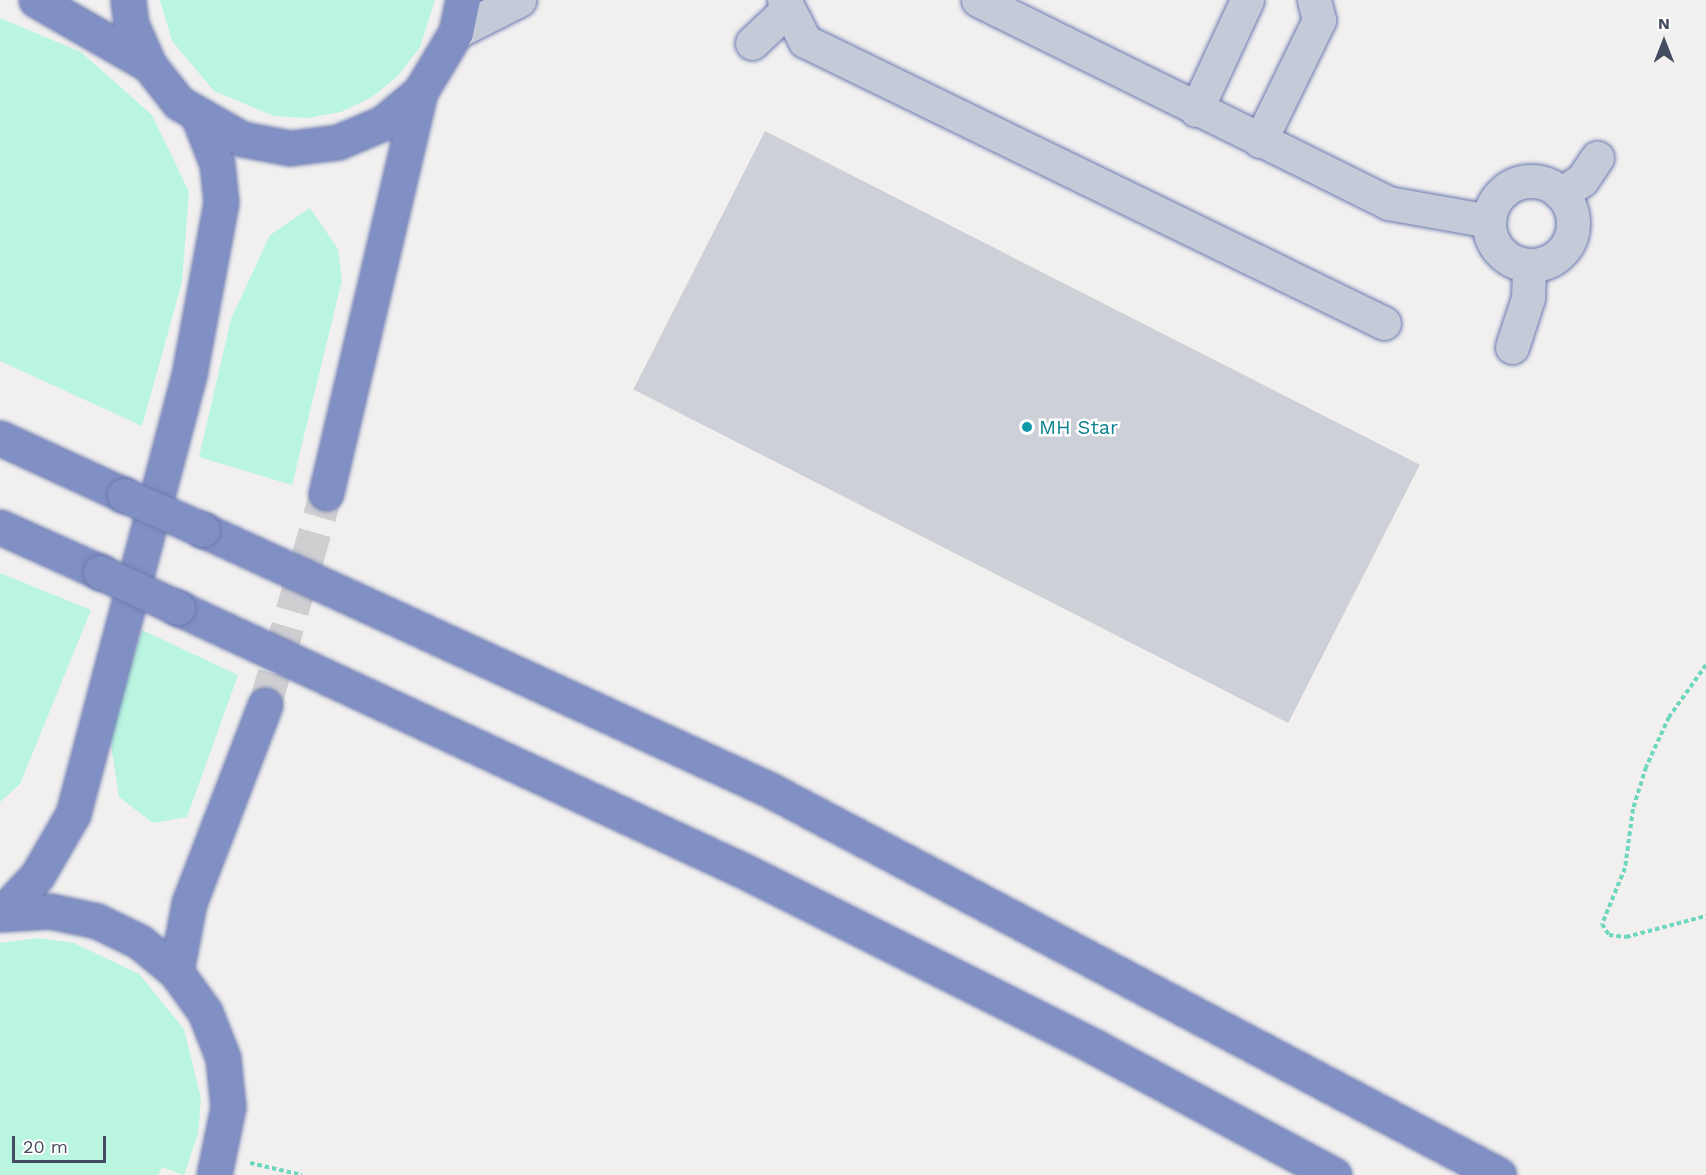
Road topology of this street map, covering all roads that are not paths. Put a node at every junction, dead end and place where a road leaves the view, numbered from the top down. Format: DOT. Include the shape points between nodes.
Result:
graph roads {
  1 [pos="36,0"];
  2 [pos="128,0"];
  3 [pos="463,0"];
  4 [pos="519,0"];
  5 [pos="978,0"];
  6 [pos="1247,0"];
  7 [pos="1314,0"];
  8 [pos="785,5"];
  9 [pos="456,32"];
  10 [pos="752,43"];
  11 [pos="149,65"];
  12 [pos="420,92"];
  13 [pos="1196,110"];
  14 [pos="199,118"];
  15 [pos="1260,141"];
  16 [pos="1597,158"];
  17 [pos="1561,194"];
  18 [pos="1488,221"];
  19 [pos="1529,265"];
  20 [pos="1384,323"];
  21 [pos="1512,347"];
  22 [pos="0,438"];
  23 [pos="326,493"];
  24 [pos="0,527"];
  25 [pos="265,705"];
  26 [pos="1,914"];
  27 [pos="176,972"];
  28 [pos="218,1165"];
  29 [pos="1334,1175"];
  30 [pos="1499,1175"];
  1 -- 11 [label="highway"];
  2 -- 11 [label="highway" via="131,24"];
  3 -- 9 [label="highway"];
  4 -- 9 [label="street"];
  5 -- 13 [label="street"];
  6 -- 13 [label="street"];
  7 -- 15 [label="street" via="1319,20"];
  8 -- 10 [label="street"];
  8 -- 20 [label="street" via="805,41"];
  9 -- 12 [label="highway"];
  11 -- 14 [label="highway"];
  12 -- 14 [label="highway" via="383,123 338,142 290,148 242,139"];
  12 -- 23 [label="highway"];
  13 -- 15 [label="street"];
  14 -- 26 [label="highway" via="217,164 220,202 189,375 73,814 37,876"];
  15 -- 18 [label="street" via="1388,203"];
  16 -- 17 [label="street" via="1582,180"];
  17 -- 18 [label="street" via="1544,182 1517,183 1497,198"];
  17 -- 19 [label="street" via="1572,214 1568,242 1545,262"];
  18 -- 19 [label="street" via="1500,251"];
  19 -- 21 [label="street" via="1528,298"];
  22 -- 30 [label="highway, bridge" via="770,790"];
  24 -- 29 [label="highway, bridge" via="744,871 1098,1048"];
  25 -- 27 [label="highway" via="189,903"];
  26 -- 27 [label="highway" via="50,911 97,921 140,942"];
  27 -- 28 [label="highway" via="205,1012 223,1058 228,1107"];
}
